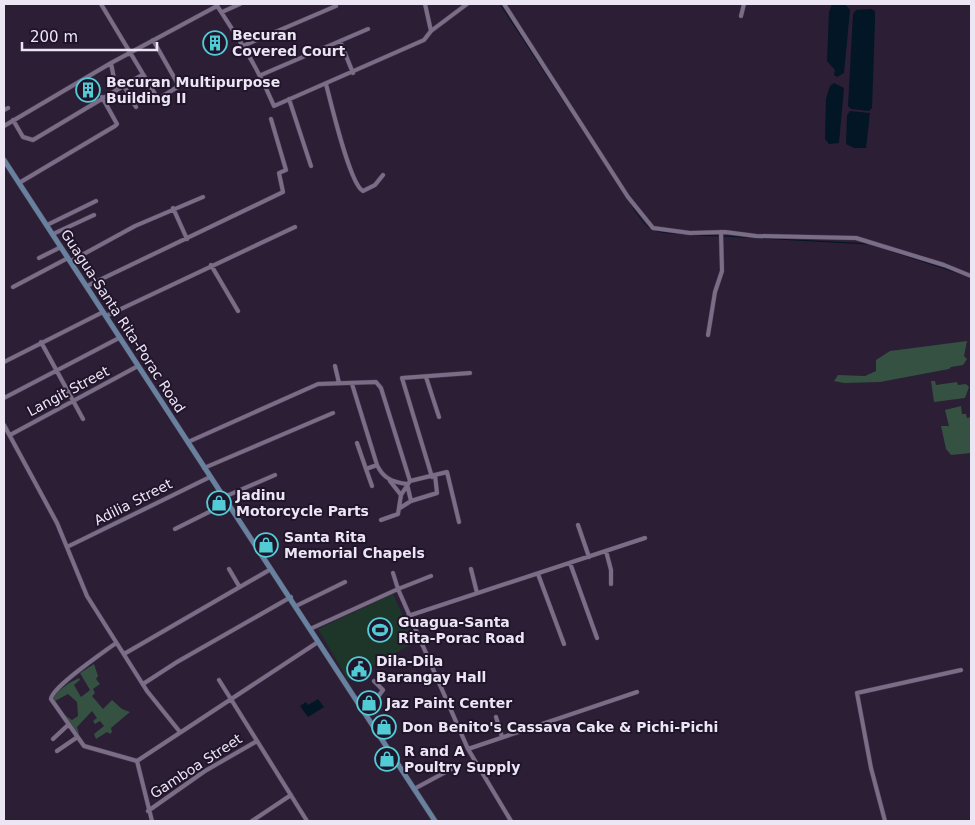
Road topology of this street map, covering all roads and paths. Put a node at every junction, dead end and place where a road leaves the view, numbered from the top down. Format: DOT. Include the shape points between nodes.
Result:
graph roads {
  1 [pos="101,4"];
  2 [pos="240,4"];
  3 [pos="425,4"];
  4 [pos="467,4"];
  5 [pos="504,4"];
  6 [pos="744,4"];
  7 [pos="217,5"];
  8 [pos="336,6"];
  9 [pos="222,12"];
  10 [pos="741,16"];
  11 [pos="368,29"];
  12 [pos="431,31"];
  13 [pos="153,40"];
  14 [pos="340,41"];
  15 [pos="245,46"];
  16 [pos="130,53"];
  17 [pos="111,63"];
  18 [pos="353,73"];
  19 [pos="142,75"];
  20 [pos="262,75"];
  21 [pos="326,84"];
  22 [pos="124,86"];
  23 [pos="116,89"];
  24 [pos="102,97"];
  25 [pos="289,99"];
  26 [pos="136,107"];
  27 [pos="271,119"];
  28 [pos="13,120"];
  29 [pos="4,126"];
  30 [pos="4,160"];
  31 [pos="311,166"];
  32 [pos="384,176"];
  33 [pos="19,183"];
  34 [pos="203,197"];
  35 [pos="96,201"];
  36 [pos="174,209"];
  37 [pos="94,215"];
  38 [pos="47,225"];
  39 [pos="295,227"];
  40 [pos="53,234"];
  41 [pos="721,235"];
  42 [pos="187,239"];
  43 [pos="61,247"];
  44 [pos="39,258"];
  45 [pos="70,259"];
  46 [pos="211,265"];
  47 [pos="971,276"];
  48 [pos="87,286"];
  49 [pos="13,287"];
  50 [pos="238,310"];
  51 [pos="104,314"];
  52 [pos="708,335"];
  53 [pos="119,338"];
  54 [pos="41,342"];
  55 [pos="4,362"];
  56 [pos="138,366"];
  57 [pos="335,366"];
  58 [pos="57,372"];
  59 [pos="470,373"];
  60 [pos="426,377"];
  61 [pos="338,383"];
  62 [pos="352,384"];
  63 [pos="4,398"];
  64 [pos="73,400"];
  65 [pos="333,413"];
  66 [pos="440,417"];
  67 [pos="83,419"];
  68 [pos="4,426"];
  69 [pos="10,435"];
  70 [pos="188,442"];
  71 [pos="357,443"];
  72 [pos="377,465"];
  73 [pos="204,468"];
  74 [pos="366,469"];
  75 [pos="275,475"];
  76 [pos="434,476"];
  77 [pos="210,477"];
  78 [pos="390,480"];
  79 [pos="409,482"];
  80 [pos="372,486"];
  81 [pos="401,495"];
  82 [pos="225,500"];
  83 [pos="411,501"];
  84 [pos="400,508"];
  85 [pos="381,520"];
  86 [pos="459,522"];
  87 [pos="578,525"];
  88 [pos="175,529"];
  89 [pos="645,538"];
  90 [pos="67,547"];
  91 [pos="606,551"];
  92 [pos="589,556"];
  93 [pos="570,563"];
  94 [pos="272,568"];
  95 [pos="229,569"];
  96 [pos="471,569"];
  97 [pos="393,573"];
  98 [pos="538,574"];
  99 [pos="431,576"];
  100 [pos="345,582"];
  101 [pos="611,584"];
  102 [pos="239,586"];
  103 [pos="398,589"];
  104 [pos="477,593"];
  105 [pos="291,597"];
  106 [pos="296,606"];
  107 [pos="408,616"];
  108 [pos="310,629"];
  109 [pos="597,638"];
  110 [pos="318,642"];
  111 [pos="116,643"];
  112 [pos="564,644"];
  113 [pos="124,654"];
  114 [pos="961,670"];
  115 [pos="219,680"];
  116 [pos="374,681"];
  117 [pos="143,684"];
  118 [pos="637,692"];
  119 [pos="231,699"];
  120 [pos="365,714"];
  121 [pos="496,717"];
  122 [pos="68,725"];
  123 [pos="180,732"];
  124 [pos="502,736"];
  125 [pos="76,738"];
  126 [pos="54,739"];
  127 [pos="257,741"];
  128 [pos="468,749"];
  129 [pos="57,751"];
  130 [pos="137,762"];
  131 [pos="455,767"];
  132 [pos="414,789"];
  133 [pos="290,794"];
  134 [pos="148,811"];
  135 [pos="304,820"];
  136 [pos="152,821"];
  137 [pos="252,821"];
  138 [pos="435,821"];
  139 [pos="511,821"];
  140 [pos="885,821"];
  1 -- 16 [label="street"];
  2 -- 9 [label="street"];
  3 -- 12 [label="street"];
  4 -- 12 [label="street"];
  5 -- 41 [label="street" via="649,225 661,231"];
  6 -- 10 [label="street"];
  7 -- 9 [label="street"];
  7 -- 13 [label="street"];
  8 -- 15 [label="street"];
  9 -- 15 [label="street"];
  11 -- 14 [label="street"];
  12 -- 18 [label="street" via="424,40"];
  13 -- 16 [label="street"];
  13 -- 19 [label="street" via="179,86 157,99"];
  14 -- 18 [label="street"];
  14 -- 20 [label="street"];
  15 -- 20 [label="street"];
  16 -- 17 [label="street"];
  16 -- 19 [label="street"];
  17 -- 23 [label="street"];
  17 -- 28 [label="street"];
  18 -- 21 [label="street"];
  19 -- 22 [label="street"];
  20 -- 25 [label="street" via="274,106"];
  21 -- 25 [label="street"];
  21 -- 32 [label="street" via="357,187 363,191 370,190"];
  22 -- 23 [label="street"];
  22 -- 26 [label="street"];
  23 -- 24 [label="street"];
  24 -- 28 [label="street" via="30,140 23,137"];
  24 -- 33 [label="street" via="117,124"];
  25 -- 31 [label="street"];
  27 -- 42 [label="street" via="286,170 279,172 283,192"];
  28 -- 29 [label="street"];
  30 -- 33 [label="main road, Guagua-Santa Rita-Porac Road"];
  33 -- 38 [label="main road, Guagua-Santa Rita-Porac Road"];
  34 -- 36 [label="street"];
  35 -- 38 [label="street"];
  36 -- 42 [label="street"];
  36 -- 45 [label="street"];
  37 -- 40 [label="street"];
  38 -- 40 [label="main road, Guagua-Santa Rita-Porac Road"];
  39 -- 46 [label="street"];
  40 -- 43 [label="main road, Guagua-Santa Rita-Porac Road"];
  41 -- 47 [label="street" via="866,240 944,264"];
  41 -- 52 [label="street" via="722,271"];
  42 -- 48 [label="street"];
  43 -- 44 [label="street"];
  43 -- 45 [label="main road, Guagua-Santa Rita-Porac Road"];
  45 -- 48 [label="main road, Guagua-Santa Rita-Porac Road"];
  45 -- 49 [label="street"];
  46 -- 50 [label="street"];
  46 -- 51 [label="street"];
  48 -- 51 [label="main road, Guagua-Santa Rita-Porac Road"];
  51 -- 53 [label="main road, Guagua-Santa Rita-Porac Road"];
  51 -- 54 [label="street"];
  53 -- 56 [label="main road, Guagua-Santa Rita-Porac Road"];
  53 -- 58 [label="street"];
  54 -- 55 [label="street"];
  54 -- 58 [label="street"];
  56 -- 64 [label="street, Langit Street"];
  56 -- 70 [label="main road, Guagua-Santa Rita-Porac Road"];
  57 -- 61 [label="street"];
  58 -- 63 [label="street"];
  58 -- 64 [label="street"];
  59 -- 60 [label="street"];
  60 -- 66 [label="street"];
  60 -- 76 [label="street" via="402,378"];
  61 -- 62 [label="street"];
  61 -- 70 [label="street" via="318,384"];
  62 -- 72 [label="street"];
  62 -- 79 [label="street" via="374,382 380,385"];
  64 -- 67 [label="street"];
  64 -- 69 [label="street, Langit Street"];
  65 -- 73 [label="street"];
  68 -- 69 [label="street"];
  69 -- 90 [label="street"];
  70 -- 73 [label="main road, Guagua-Santa Rita-Porac Road"];
  71 -- 74 [label="street"];
  72 -- 74 [label="street"];
  72 -- 78 [label="street" via="382,475"];
  73 -- 77 [label="main road, Guagua-Santa Rita-Porac Road"];
  74 -- 80 [label="street"];
  75 -- 82 [label="street"];
  76 -- 79 [label="street"];
  76 -- 83 [label="street" via="438,492"];
  76 -- 86 [label="street" via="447,472"];
  77 -- 82 [label="main road, Guagua-Santa Rita-Porac Road"];
  77 -- 90 [label="street, Adilia Street"];
  78 -- 79 [label="street"];
  78 -- 81 [label="street"];
  79 -- 81 [label="street"];
  79 -- 83 [label="street"];
  81 -- 84 [label="street"];
  82 -- 88 [label="street"];
  82 -- 94 [label="main road, Guagua-Santa Rita-Porac Road"];
  83 -- 84 [label="street"];
  84 -- 85 [label="street" via="396,515"];
  87 -- 92 [label="street"];
  89 -- 91 [label="street"];
  90 -- 111 [label="street" via="82,588"];
  91 -- 92 [label="street"];
  91 -- 101 [label="street"];
  92 -- 93 [label="street"];
  93 -- 98 [label="street"];
  93 -- 109 [label="street"];
  94 -- 102 [label="street"];
  94 -- 105 [label="main road, Guagua-Santa Rita-Porac Road"];
  95 -- 102 [label="street"];
  96 -- 104 [label="street"];
  97 -- 103 [label="street"];
  98 -- 104 [label="street"];
  98 -- 112 [label="street"];
  99 -- 103 [label="street"];
  100 -- 106 [label="street"];
  102 -- 113 [label="street"];
  103 -- 107 [label="street"];
  103 -- 108 [label="street"];
  104 -- 107 [label="street"];
  105 -- 106 [label="main road, Guagua-Santa Rita-Porac Road"];
  105 -- 117 [label="street"];
  106 -- 108 [label="main road, Guagua-Santa Rita-Porac Road"];
  107 -- 128 [label="street"];
  108 -- 110 [label="main road, Guagua-Santa Rita-Porac Road"];
  110 -- 119 [label="street"];
  110 -- 120 [label="main road, Guagua-Santa Rita-Porac Road"];
  111 -- 113 [label="street"];
  111 -- 122 [label="street" via="52,694 50,699"];
  113 -- 117 [label="street"];
  114 -- 140 [label="street" via="857,693"];
  115 -- 119 [label="street"];
  116 -- 120 [label="street" via="383,690"];
  117 -- 123 [label="street"];
  118 -- 124 [label="street"];
  119 -- 123 [label="street"];
  119 -- 127 [label="street"];
  120 -- 132 [label="main road, Guagua-Santa Rita-Porac Road"];
  121 -- 124 [label="street"];
  122 -- 125 [label="street"];
  122 -- 126 [label="street"];
  123 -- 130 [label="street"];
  124 -- 128 [label="street"];
  125 -- 129 [label="street"];
  125 -- 130 [label="street" via="87,748"];
  127 -- 133 [label="street"];
  127 -- 134 [label="street, Gamboa Street" via="205,771"];
  128 -- 139 [label="street"];
  130 -- 134 [label="street"];
  131 -- 132 [label="street"];
  132 -- 138 [label="main road, Guagua-Santa Rita-Porac Road"];
  133 -- 135 [label="street"];
  133 -- 137 [label="street"];
  134 -- 136 [label="street"];
}
